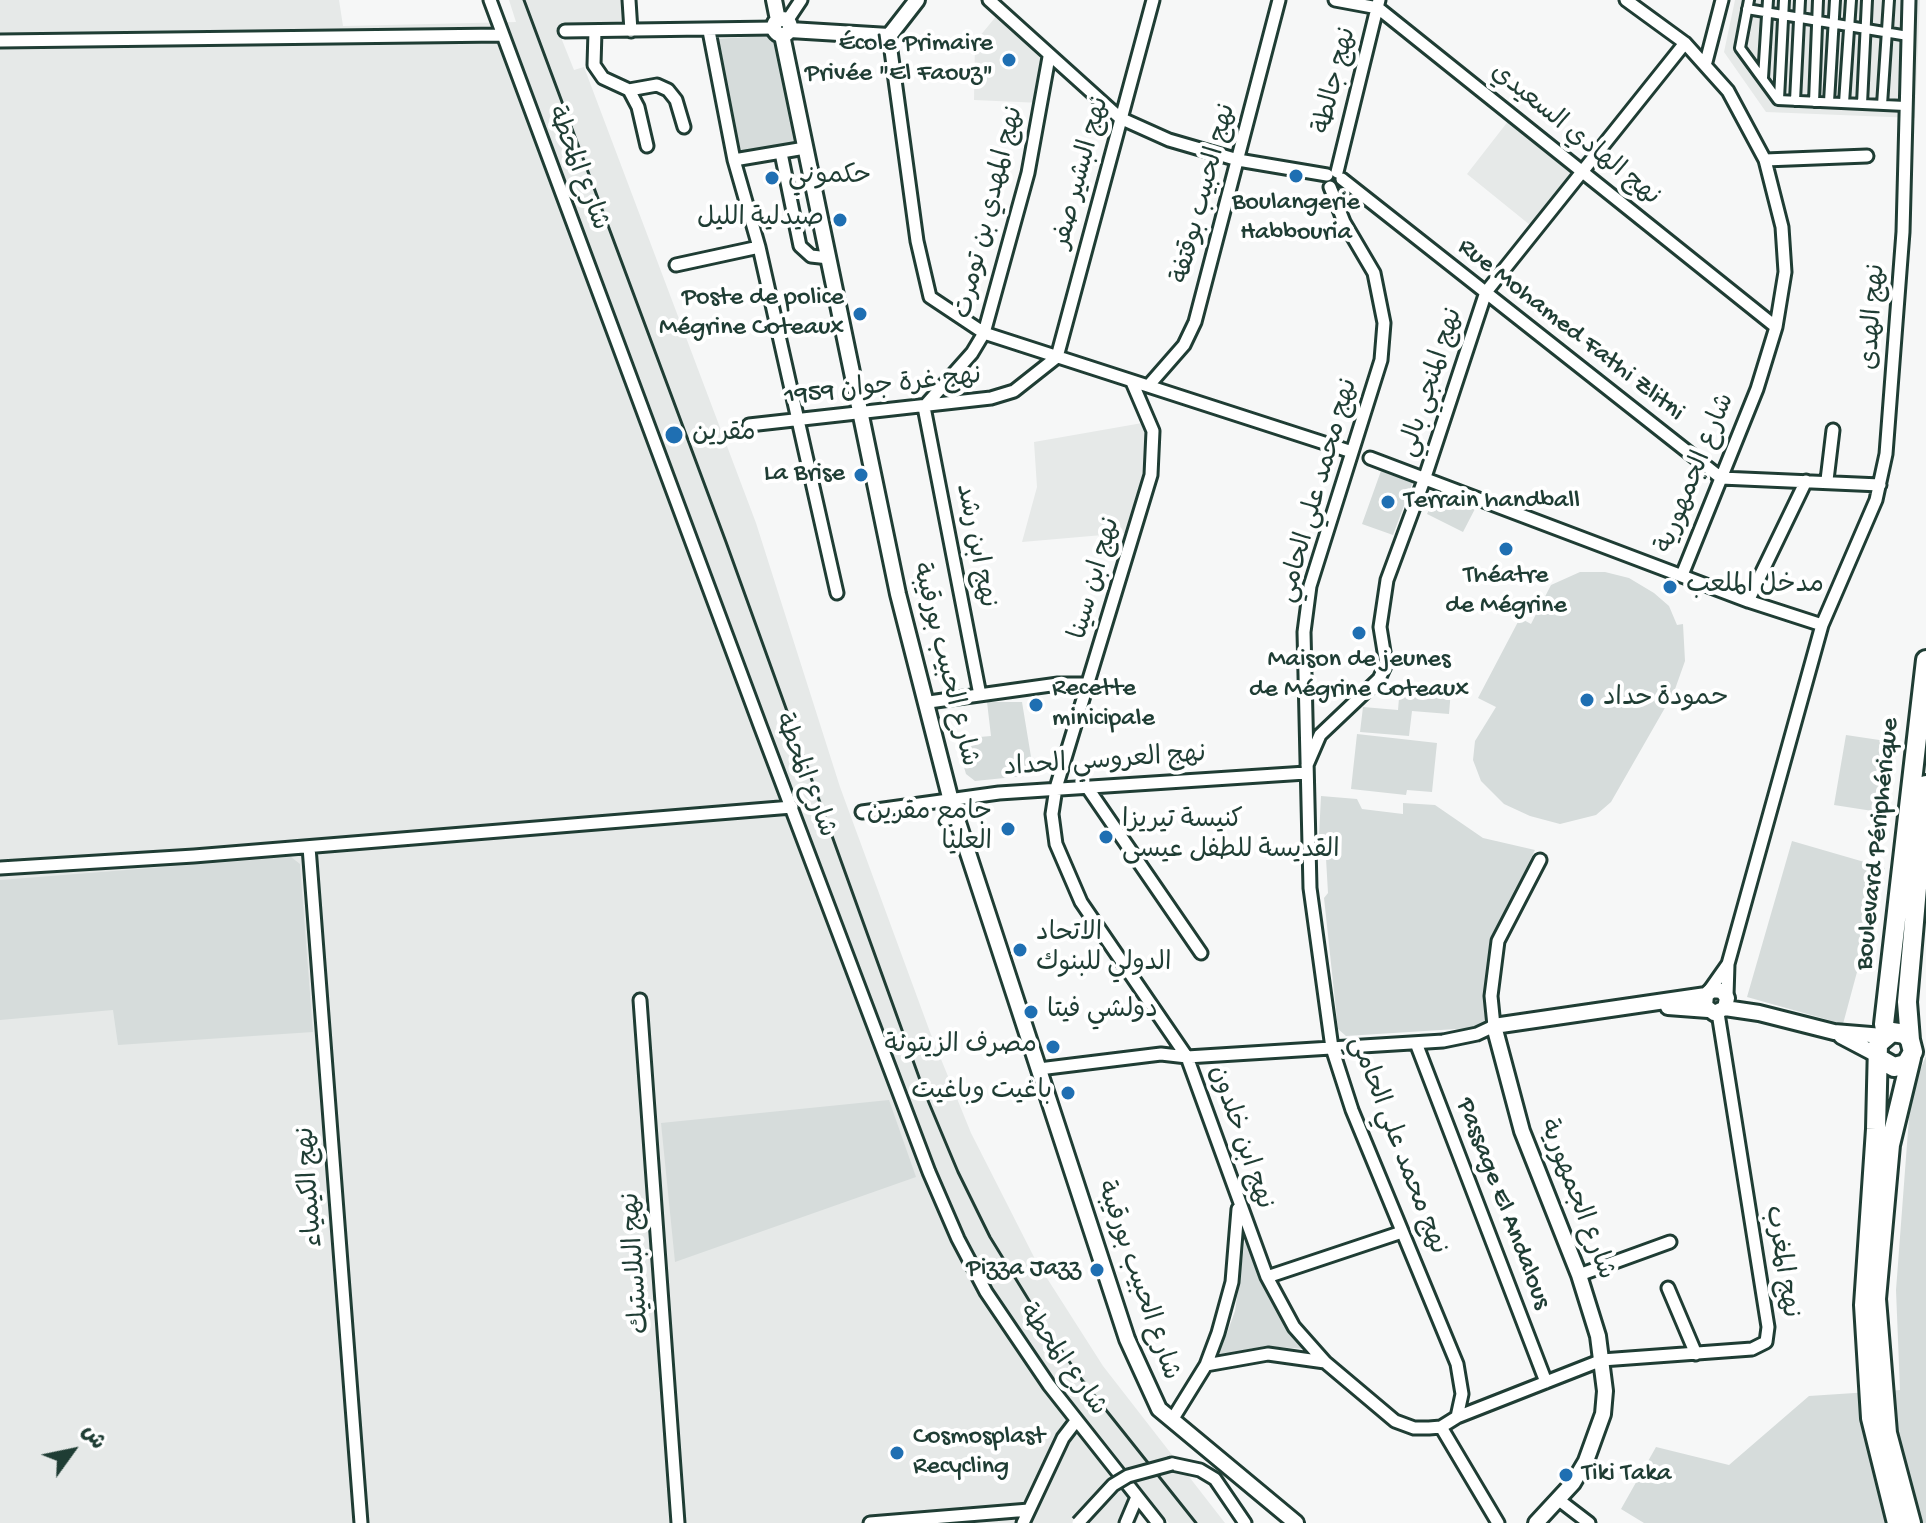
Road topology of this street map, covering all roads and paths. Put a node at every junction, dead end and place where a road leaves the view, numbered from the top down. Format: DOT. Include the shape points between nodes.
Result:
graph roads {
  1 [pos="490,0"];
  2 [pos="629,0"];
  3 [pos="774,0"];
  4 [pos="801,0"];
  5 [pos="917,0"];
  6 [pos="989,0"];
  7 [pos="1153,0"];
  8 [pos="1279,0"];
  9 [pos="1335,0"];
  10 [pos="1626,0"];
  11 [pos="1722,0"];
  12 [pos="1768,0"];
  13 [pos="1784,0"];
  14 [pos="1800,0"];
  15 [pos="1818,0"];
  16 [pos="1835,0"];
  17 [pos="1851,0"];
  18 [pos="1867,0"];
  19 [pos="1889,0"];
  20 [pos="1909,0"];
  21 [pos="1379,4"];
  22 [pos="1748,5"];
  23 [pos="1767,13"];
  24 [pos="1783,15"];
  25 [pos="1799,18"];
  26 [pos="1817,21"];
  27 [pos="1833,23"];
  28 [pos="1849,26"];
  29 [pos="782,27"];
  30 [pos="1866,29"];
  31 [pos="565,31"];
  32 [pos="595,31"];
  33 [pos="631,31"];
  34 [pos="709,31"];
  35 [pos="1887,32"];
  36 [pos="502,35"];
  37 [pos="889,36"];
  38 [pos="1908,36"];
  39 [pos="0,41"];
  40 [pos="1685,43"];
  41 [pos="1049,57"];
  42 [pos="1706,62"];
  43 [pos="1762,79"];
  44 [pos="629,90"];
  45 [pos="1778,100"];
  46 [pos="1795,101"];
  47 [pos="1814,102"];
  48 [pos="1829,102"];
  49 [pos="1844,103"];
  50 [pos="1862,104"];
  51 [pos="1882,105"];
  52 [pos="1905,106"];
  53 [pos="1120,118"];
  54 [pos="684,127"];
  55 [pos="647,146"];
  56 [pos="805,148"];
  57 [pos="781,153"];
  58 [pos="1867,156"];
  59 [pos="734,160"];
  60 [pos="1238,160"];
  61 [pos="1765,160"];
  62 [pos="1584,171"];
  63 [pos="1334,178"];
  64 [pos="759,247"];
  65 [pos="829,258"];
  66 [pos="676,265"];
  67 [pos="1486,292"];
  68 [pos="1776,327"];
  69 [pos="984,333"];
  70 [pos="1057,357"];
  71 [pos="1132,382"];
  72 [pos="1149,385"];
  73 [pos="924,407"];
  74 [pos="862,414"];
  75 [pos="798,419"];
  76 [pos="749,425"];
  77 [pos="1833,430"];
  78 [pos="1352,452"];
  79 [pos="1370,458"];
  80 [pos="1721,478"];
  81 [pos="1424,480"];
  82 [pos="1827,480"];
  83 [pos="1806,481"];
  84 [pos="1880,485"];
  85 [pos="1682,575"];
  86 [pos="837,593"];
  87 [pos="1748,601"];
  88 [pos="1822,625"];
  89 [pos="1926,660"];
  90 [pos="1089,684"];
  91 [pos="980,695"];
  92 [pos="929,702"];
  93 [pos="1306,771"];
  94 [pos="1926,785"];
  95 [pos="1087,787"];
  96 [pos="1056,788"];
  97 [pos="951,801"];
  98 [pos="792,807"];
  99 [pos="862,812"];
  100 [pos="309,847"];
  101 [pos="1540,860"];
  102 [pos="0,868"];
  103 [pos="1201,953"];
  104 [pos="1728,964"];
  105 [pos="1708,993"];
  106 [pos="640,1000"];
  107 [pos="1644,1004"];
  108 [pos="1721,1005"];
  109 [pos="1494,1026"];
  110 [pos="1834,1032"];
  111 [pos="1884,1035"];
  112 [pos="1416,1043"];
  113 [pos="1332,1048"];
  114 [pos="1910,1049"];
  115 [pos="1187,1057"];
  116 [pos="1879,1058"];
  117 [pos="1039,1069"];
  118 [pos="1239,1205"];
  119 [pos="1402,1232"];
  120 [pos="1670,1242"];
  121 [pos="1579,1275"];
  122 [pos="1267,1277"];
  123 [pos="1668,1288"];
  124 [pos="1696,1354"];
  125 [pos="1602,1360"];
  126 [pos="1325,1362"];
  127 [pos="1206,1365"];
  128 [pos="1546,1382"];
  129 [pos="1457,1417"];
  130 [pos="1172,1420"];
  131 [pos="1076,1421"];
  132 [pos="1441,1427"];
  133 [pos="1137,1497"];
  134 [pos="1559,1500"];
  135 [pos="1029,1510"];
  136 [pos="361,1523"];
  137 [pos="678,1523"];
  138 [pos="870,1523"];
  139 [pos="1023,1523"];
  140 [pos="1078,1523"];
  141 [pos="1126,1523"];
  142 [pos="1158,1523"];
  143 [pos="1245,1523"];
  144 [pos="1296,1523"];
  145 [pos="1498,1523"];
  146 [pos="1536,1523"];
  147 [pos="1589,1523"];
  148 [pos="1897,1523"];
  149 [pos="1911,1523"];
  1 -- 36 [label="street, شارع المحطة"];
  2 -- 33 [label="street"];
  3 -- 29 [label="street, شارع الحبيب بورقيبة"];
  4 -- 29 [label="street"];
  5 -- 37 [label="street"];
  6 -- 41 [label="street"];
  7 -- 53 [label="street, نهج البشير صفر"];
  8 -- 60 [label="street, نهج الحبيب بوقتفة"];
  9 -- 21 [label="street, نهج الهادي السعيدي"];
  10 -- 40 [label="street, شارع الجمهورية"];
  11 -- 42 [label="street"];
  12 -- 23 [label="street"];
  13 -- 24 [label="street"];
  14 -- 25 [label="street"];
  15 -- 26 [label="street"];
  16 -- 27 [label="street"];
  17 -- 28 [label="street"];
  18 -- 30 [label="street"];
  19 -- 35 [label="street"];
  20 -- 38 [label="street, نهج الهدى"];
  21 -- 62 [label="street, نهج الهادي السعيدي"];
  21 -- 63 [label="street, نهج جالطة"];
  22 -- 23 [label="street"];
  22 -- 43 [label="street" via="1740,48"];
  23 -- 24 [label="street"];
  23 -- 43 [label="street"];
  24 -- 25 [label="street"];
  24 -- 45 [label="street"];
  25 -- 26 [label="street"];
  25 -- 46 [label="street"];
  26 -- 27 [label="street"];
  26 -- 47 [label="street"];
  27 -- 28 [label="street"];
  27 -- 48 [label="street"];
  28 -- 30 [label="street"];
  28 -- 49 [label="street"];
  29 -- 34 [label="street"];
  29 -- 37 [label="street"];
  29 -- 56 [label="street, شارع الحبيب بورقيبة"];
  30 -- 35 [label="street"];
  30 -- 50 [label="street"];
  31 -- 32 [label="street"];
  32 -- 33 [label="street"];
  32 -- 44 [label="street" via="594,65 603,78"];
  33 -- 34 [label="street"];
  34 -- 59 [label="street"];
  35 -- 38 [label="street"];
  35 -- 51 [label="street"];
  36 -- 39 [label="street"];
  36 -- 98 [label="street, شارع المحطة"];
  37 -- 69 [label="street" via="923,278 930,297"];
  38 -- 52 [label="street, نهج الهدى"];
  40 -- 42 [label="street, شارع الجمهورية"];
  40 -- 62 [label="street, نهج المنجي بالي"];
  41 -- 53 [label="street"];
  41 -- 69 [label="street, نهج المهدي بن تومرت" via="1028,173"];
  42 -- 61 [label="street, شارع الجمهورية"];
  43 -- 45 [label="street"];
  44 -- 54 [label="street" via="657,85 668,90"];
  44 -- 55 [label="street"];
  45 -- 46 [label="street"];
  46 -- 47 [label="street"];
  47 -- 48 [label="street"];
  48 -- 49 [label="street"];
  49 -- 50 [label="street"];
  50 -- 51 [label="street"];
  51 -- 52 [label="street"];
  52 -- 84 [label="street, نهج الهدى" via="1903,232"];
  53 -- 60 [label="street" via="1169,140"];
  53 -- 70 [label="street, نهج البشير صفر"];
  56 -- 57 [label="street"];
  56 -- 65 [label="street, شارع الحبيب بورقيبة"];
  57 -- 59 [label="street"];
  57 -- 65 [label="street" via="800,246 811,256"];
  58 -- 61 [label="street"];
  59 -- 64 [label="street"];
  60 -- 63 [label="street"];
  60 -- 72 [label="street, نهج الحبيب بوقتفة" via="1190,334"];
  61 -- 68 [label="street, شارع الجمهورية" via="1782,227 1785,272"];
  62 -- 67 [label="street, نهج المنجي بالي"];
  62 -- 68 [label="street, نهج الهادي السعيدي"];
  63 -- 67 [label="street, Rue Mohamed Fathi Zlitni"];
  63 -- 78 [label="street, نهج محمد علي الحامي" via="1344,222 1374,273 1384,323 1381,360"];
  64 -- 66 [label="street"];
  64 -- 75 [label="street"];
  65 -- 74 [label="street, شارع الحبيب بورقيبة"];
  67 -- 80 [label="street, Rue Mohamed Fathi Zlitni"];
  67 -- 81 [label="street, نهج المنجي بالي"];
  68 -- 80 [label="street, شارع الجمهورية"];
  69 -- 70 [label="street"];
  69 -- 73 [label="street, نهج المهدي بن تومرت"];
  70 -- 71 [label="street"];
  70 -- 73 [label="street, نهج غرة جوان 1959" via="1014,391"];
  71 -- 72 [label="street"];
  71 -- 90 [label="street, نهج ابن سينا" via="1153,431 1151,475"];
  72 -- 78 [label="street"];
  73 -- 74 [label="street, نهج غرة جوان 1959"];
  73 -- 91 [label="street, نهج ابن رشد"];
  74 -- 75 [label="street, نهج غرة جوان 1959"];
  74 -- 92 [label="street, شارع الحبيب بورقيبة" via="898,594"];
  75 -- 76 [label="street, نهج غرة جوان 1959"];
  75 -- 86 [label="street"];
  77 -- 82 [label="street"];
  78 -- 93 [label="street, نهج محمد علي الحامي" via="1310,586 1304,632"];
  79 -- 81 [label="street"];
  80 -- 83 [label="street"];
  80 -- 85 [label="street, شارع الجمهورية"];
  81 -- 85 [label="street"];
  81 -- 93 [label="street, نهج المنجي بالي" via="1387,580 1380,627 1386,664 1379,679 1320,735"];
  82 -- 83 [label="street"];
  82 -- 84 [label="street"];
  83 -- 87 [label="street"];
  84 -- 88 [label="street, نهج الهدى"];
  85 -- 87 [label="street, شارع الجمهورية"];
  87 -- 88 [label="street, شارع الجمهورية"];
  88 -- 104 [label="street"];
  89 -- 111 [label="highway, Boulevard Périphérique"];
  90 -- 91 [label="street"];
  90 -- 96 [label="street, نهج ابن سينا"];
  91 -- 92 [label="street"];
  92 -- 97 [label="street, شارع الحبيب بورقيبة"];
  93 -- 95 [label="street, نهج العروسي الحداد"];
  93 -- 113 [label="street, نهج محمد علي الحامي" via="1310,888"];
  94 -- 114 [label="highway, Boulevard Périphérique" via="1907,1002"];
  95 -- 96 [label="street, نهج العروسي الحداد"];
  95 -- 103 [label="street"];
  96 -- 97 [label="street, نهج العروسي الحداد"];
  96 -- 115 [label="street, نهج ابن خلدون" via="1052,814 1064,869"];
  97 -- 99 [label="street, نهج العروسي الحداد"];
  97 -- 117 [label="street, شارع الحبيب بورقيبة"];
  98 -- 100 [label="street"];
  98 -- 131 [label="street, شارع المحطة" via="958,1239 1004,1321"];
  100 -- 102 [label="street"];
  100 -- 136 [label="street, نهج الكيمياء"];
  101 -- 109 [label="street" via="1498,941 1491,996"];
  104 -- 105 [label="street"];
  104 -- 108 [label="street"];
  105 -- 107 [label="street"];
  105 -- 108 [label="street" via="1717,989"];
  106 -- 137 [label="street, نهج البلاستيك"];
  107 -- 108 [label="street"];
  107 -- 109 [label="street"];
  108 -- 110 [label="street"];
  108 -- 124 [label="street, نهج المغرب" via="1769,1336 1752,1349"];
  109 -- 112 [label="street" via="1464,1040"];
  109 -- 121 [label="street, شارع الجمهورية" via="1522,1131"];
  110 -- 111 [label="street"];
  110 -- 116 [label="street"];
  111 -- 114 [label="highway" via="1898,1031"];
  111 -- 116 [label="highway"];
  112 -- 113 [label="street"];
  112 -- 128 [label="street, Passage El Andalous"];
  113 -- 115 [label="street"];
  113 -- 119 [label="street, نهج محمد علي الحامي"];
  114 -- 116 [label="highway" via="1894,1067"];
  114 -- 149 [label="highway, Boulevard Périphérique" via="1890,1145 1876,1299 1887,1433"];
  115 -- 117 [label="street" via="1161,1054"];
  115 -- 118 [label="street, نهج ابن خلدون"];
  116 -- 148 [label="highway" via="1863,1339 1871,1418"];
  117 -- 130 [label="street, شارع الحبيب بورقيبة" via="1141,1375 1159,1409"];
  118 -- 122 [label="street, نهج ابن خلدون"];
  118 -- 127 [label="street" via="1232,1282"];
  119 -- 122 [label="street"];
  119 -- 129 [label="street, نهج محمد علي الحامي" via="1457,1364 1462,1394"];
  120 -- 121 [label="street"];
  121 -- 125 [label="street, شارع الجمهورية"];
  122 -- 126 [label="street, نهج ابن خلدون" via="1294,1327"];
  123 -- 124 [label="street"];
  124 -- 125 [label="street, نهج المغرب"];
  125 -- 128 [label="street, نهج المغرب"];
  125 -- 134 [label="street, شارع الجمهورية" via="1605,1391 1597,1436"];
  126 -- 127 [label="street" via="1268,1354"];
  126 -- 132 [label="street, نهج ابن خلدون" via="1395,1421 1414,1428"];
  127 -- 130 [label="street"];
  128 -- 129 [label="street, نهج المغرب"];
  129 -- 132 [label="street"];
  130 -- 144 [label="street"];
  131 -- 133 [label="street, شارع المحطة"];
  131 -- 135 [label="street"];
  132 -- 145 [label="street"];
  133 -- 141 [label="street"];
  133 -- 142 [label="street, شارع المحطة"];
  134 -- 146 [label="street, شارع الجمهورية"];
  134 -- 147 [label="street"];
  135 -- 138 [label="street"];
  135 -- 139 [label="street"];
  140 -- 143 [label="street, bridge" via="1113,1485 1178,1463 1215,1479"];
}
